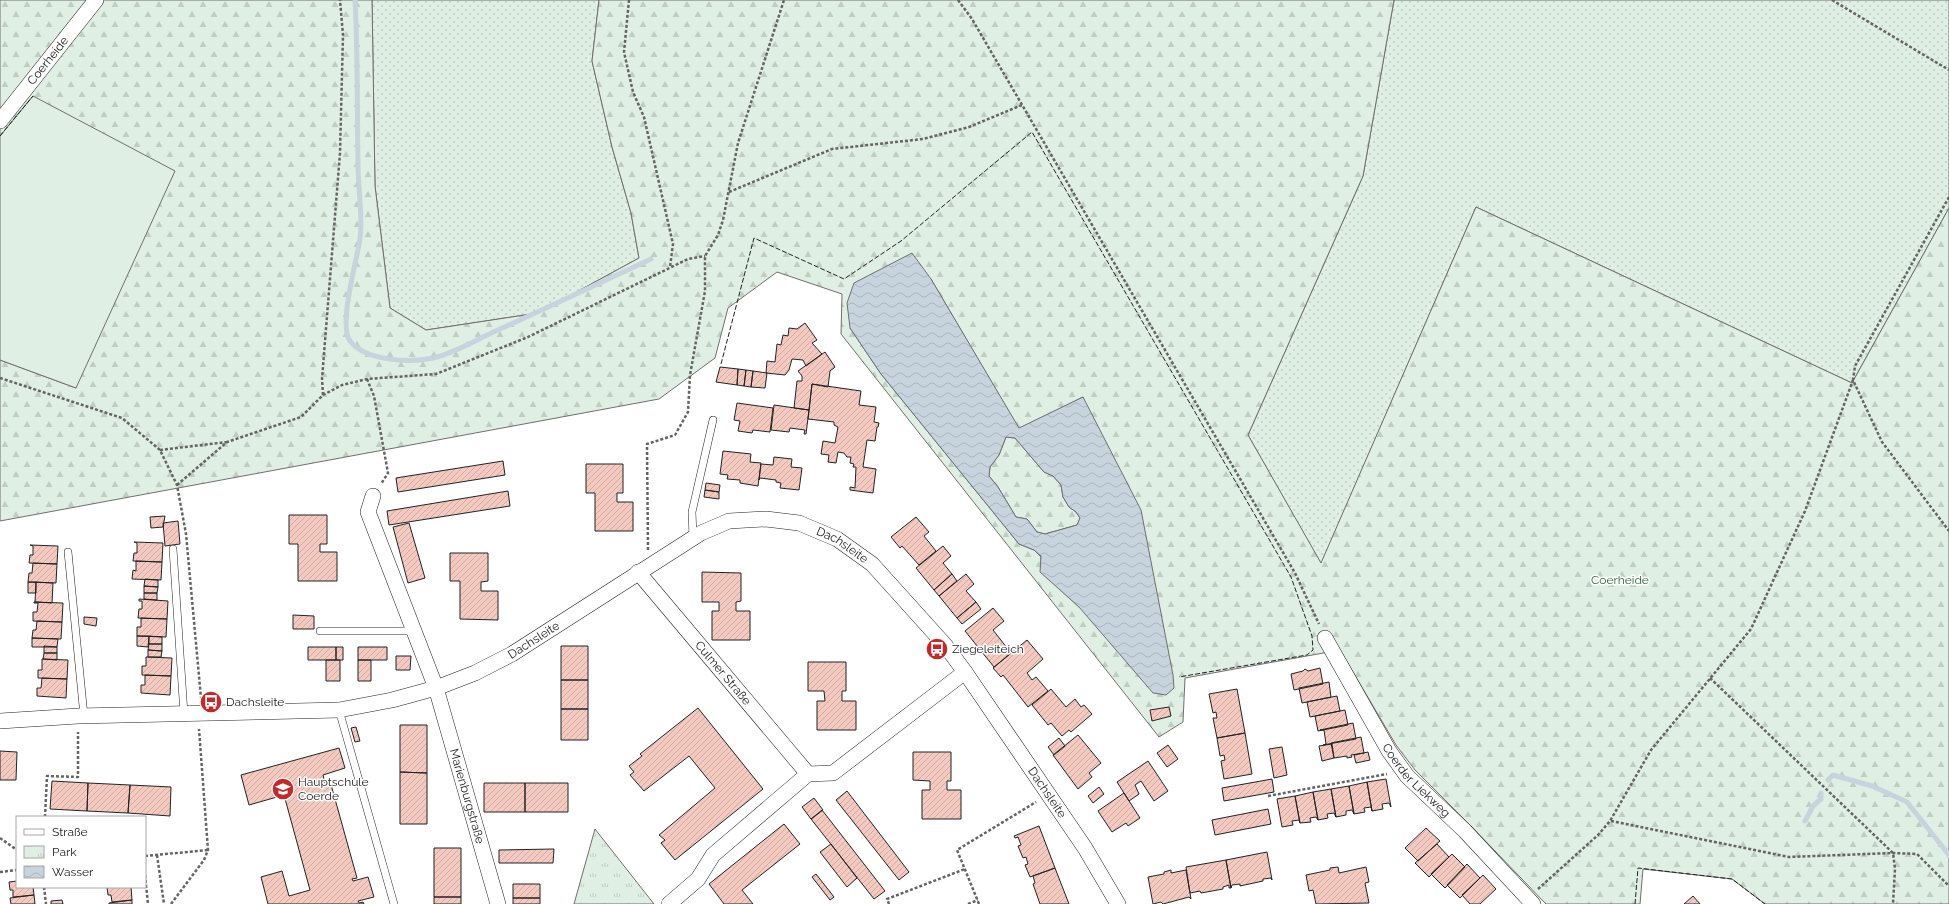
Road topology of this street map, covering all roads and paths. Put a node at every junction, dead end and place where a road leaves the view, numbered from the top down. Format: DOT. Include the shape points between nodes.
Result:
graph roads {
  1 [pos="96,0"];
  2 [pos="340,0"];
  3 [pos="629,0"];
  4 [pos="784,0"];
  5 [pos="958,0"];
  6 [pos="1832,0"];
  7 [pos="1949,70"];
  8 [pos="1022,105"];
  9 [pos="0,121"];
  10 [pos="728,192"];
  11 [pos="1949,197"];
  12 [pos="706,256"];
  13 [pos="670,267"];
  14 [pos="0,378"];
  15 [pos="367,379"];
  16 [pos="1853,380"];
  17 [pos="323,395"];
  18 [pos="713,420"];
  19 [pos="227,442"];
  20 [pos="160,450"];
  21 [pos="177,485"];
  22 [pos="373,496"];
  23 [pos="1949,531"];
  24 [pos="693,537"];
  25 [pos="173,550"];
  26 [pos="68,552"];
  27 [pos="643,569"];
  28 [pos="320,631"];
  29 [pos="414,631"];
  30 [pos="1325,638"];
  31 [pos="966,672"];
  32 [pos="1710,678"];
  33 [pos="436,688"];
  34 [pos="339,710"];
  35 [pos="184,714"];
  36 [pos="200,714"];
  37 [pos="81,716"];
  38 [pos="0,721"];
  39 [pos="1403,771"];
  40 [pos="808,774"];
  41 [pos="1048,795"];
  42 [pos="1268,796"];
  43 [pos="45,816"];
  44 [pos="1610,821"];
  45 [pos="0,838"];
  46 [pos="16,849"];
  47 [pos="208,850"];
  48 [pos="1894,853"];
  49 [pos="157,855"];
  50 [pos="146,856"];
  51 [pos="965,869"];
  52 [pos="16,870"];
  53 [pos="0,872"];
  54 [pos="146,884"];
  55 [pos="1949,886"];
  56 [pos="44,888"];
  57 [pos="978,900"];
  58 [pos="1530,901"];
  59 [pos="46,904"];
  60 [pos="148,904"];
  61 [pos="164,904"];
  62 [pos="171,904"];
  63 [pos="394,904"];
  64 [pos="498,904"];
  65 [pos="669,904"];
  66 [pos="889,904"];
  67 [pos="968,904"];
  68 [pos="979,904"];
  69 [pos="1118,904"];
  70 [pos="1893,904"];
  1 -- 9 [label="street, Coerheide"];
  2 -- 17 [label="path" via="343,35 340,153 322,379"];
  3 -- 13 [label="path" via="624,52 633,92 644,118 673,244"];
  4 -- 10 [label="path" via="738,143"];
  5 -- 8 [label="path" via="972,19"];
  6 -- 7 [label="path"];
  8 -- 10 [label="path" via="969,127 923,139 832,149"];
  8 -- 30 [label="path" via="1295,573"];
  10 -- 12 [label="path" via="718,235"];
  11 -- 16 [label="path" via="1854,366"];
  12 -- 13 [label="path" via="688,259"];
  12 -- 27 [label="path" via="705,291 690,375 688,412 675,435 647,444"];
  13 -- 15 [label="path" via="528,337 436,374"];
  14 -- 20 [label="path" via="122,418"];
  15 -- 17 [label="path" via="342,385"];
  15 -- 22 [label="path" via="374,396 388,474"];
  16 -- 23 [label="path" via="1882,442"];
  16 -- 32 [label="path" via="1805,511 1751,629"];
  17 -- 19 [label="path" via="301,417"];
  18 -- 24 [label="lane" via="692,512"];
  19 -- 20 [label="path"];
  19 -- 21 [label="path"];
  20 -- 21 [label="path"];
  21 -- 36 [label="path" via="186,534 201,697"];
  22 -- 29 [label="street" via="368,512"];
  24 -- 27 [label="street, Dachsleite"];
  24 -- 31 [label="street, Dachsleite" via="729,522 766,519 799,523 837,539 872,564"];
  25 -- 35 [label="lane"];
  26 -- 37 [label="lane"];
  27 -- 33 [label="street, Dachsleite" via="512,654 475,673"];
  27 -- 40 [label="street, Culmer Straße"];
  28 -- 29 [label="lane"];
  29 -- 33 [label="street"];
  30 -- 39 [label="street, Coerder Liekweg"];
  31 -- 40 [label="street" via="833,773"];
  31 -- 41 [label="street, Dachsleite"];
  32 -- 44 [label="path" via="1651,750"];
  32 -- 48 [label="path"];
  33 -- 34 [label="street, Dachsleite"];
  33 -- 64 [label="street, Marienburgstraße"];
  34 -- 36 [label="street, Dachsleite"];
  34 -- 63 [label="lane"];
  35 -- 36 [label="street, Dachsleite"];
  35 -- 37 [label="street, Dachsleite"];
  36 -- 47 [label="path"];
  37 -- 38 [label="street, Dachsleite"];
  37 -- 43 [label="path" via="78,777 47,776"];
  39 -- 42 [label="path"];
  39 -- 58 [label="street, Coerder Liekweg"];
  40 -- 65 [label="street" via="713,855 698,879"];
  41 -- 51 [label="path" via="957,850"];
  41 -- 69 [label="street, Dachsleite" via="1085,848"];
  44 -- 48 [label="path" via="1789,857"];
  44 -- 58 [label="path"];
  45 -- 46 [label="path"];
  47 -- 49 [label="path"];
  47 -- 62 [label="path" via="204,860"];
  48 -- 55 [label="path" via="1917,854"];
  48 -- 70 [label="path"];
  49 -- 50 [label="path"];
  49 -- 61 [label="path"];
  51 -- 57 [label="path"];
  51 -- 66 [label="path" via="887,899"];
  52 -- 53 [label="path"];
  54 -- 60 [label="path"];
  56 -- 59 [label="path"];
  57 -- 67 [label="path"];
  57 -- 68 [label="path"];
}
